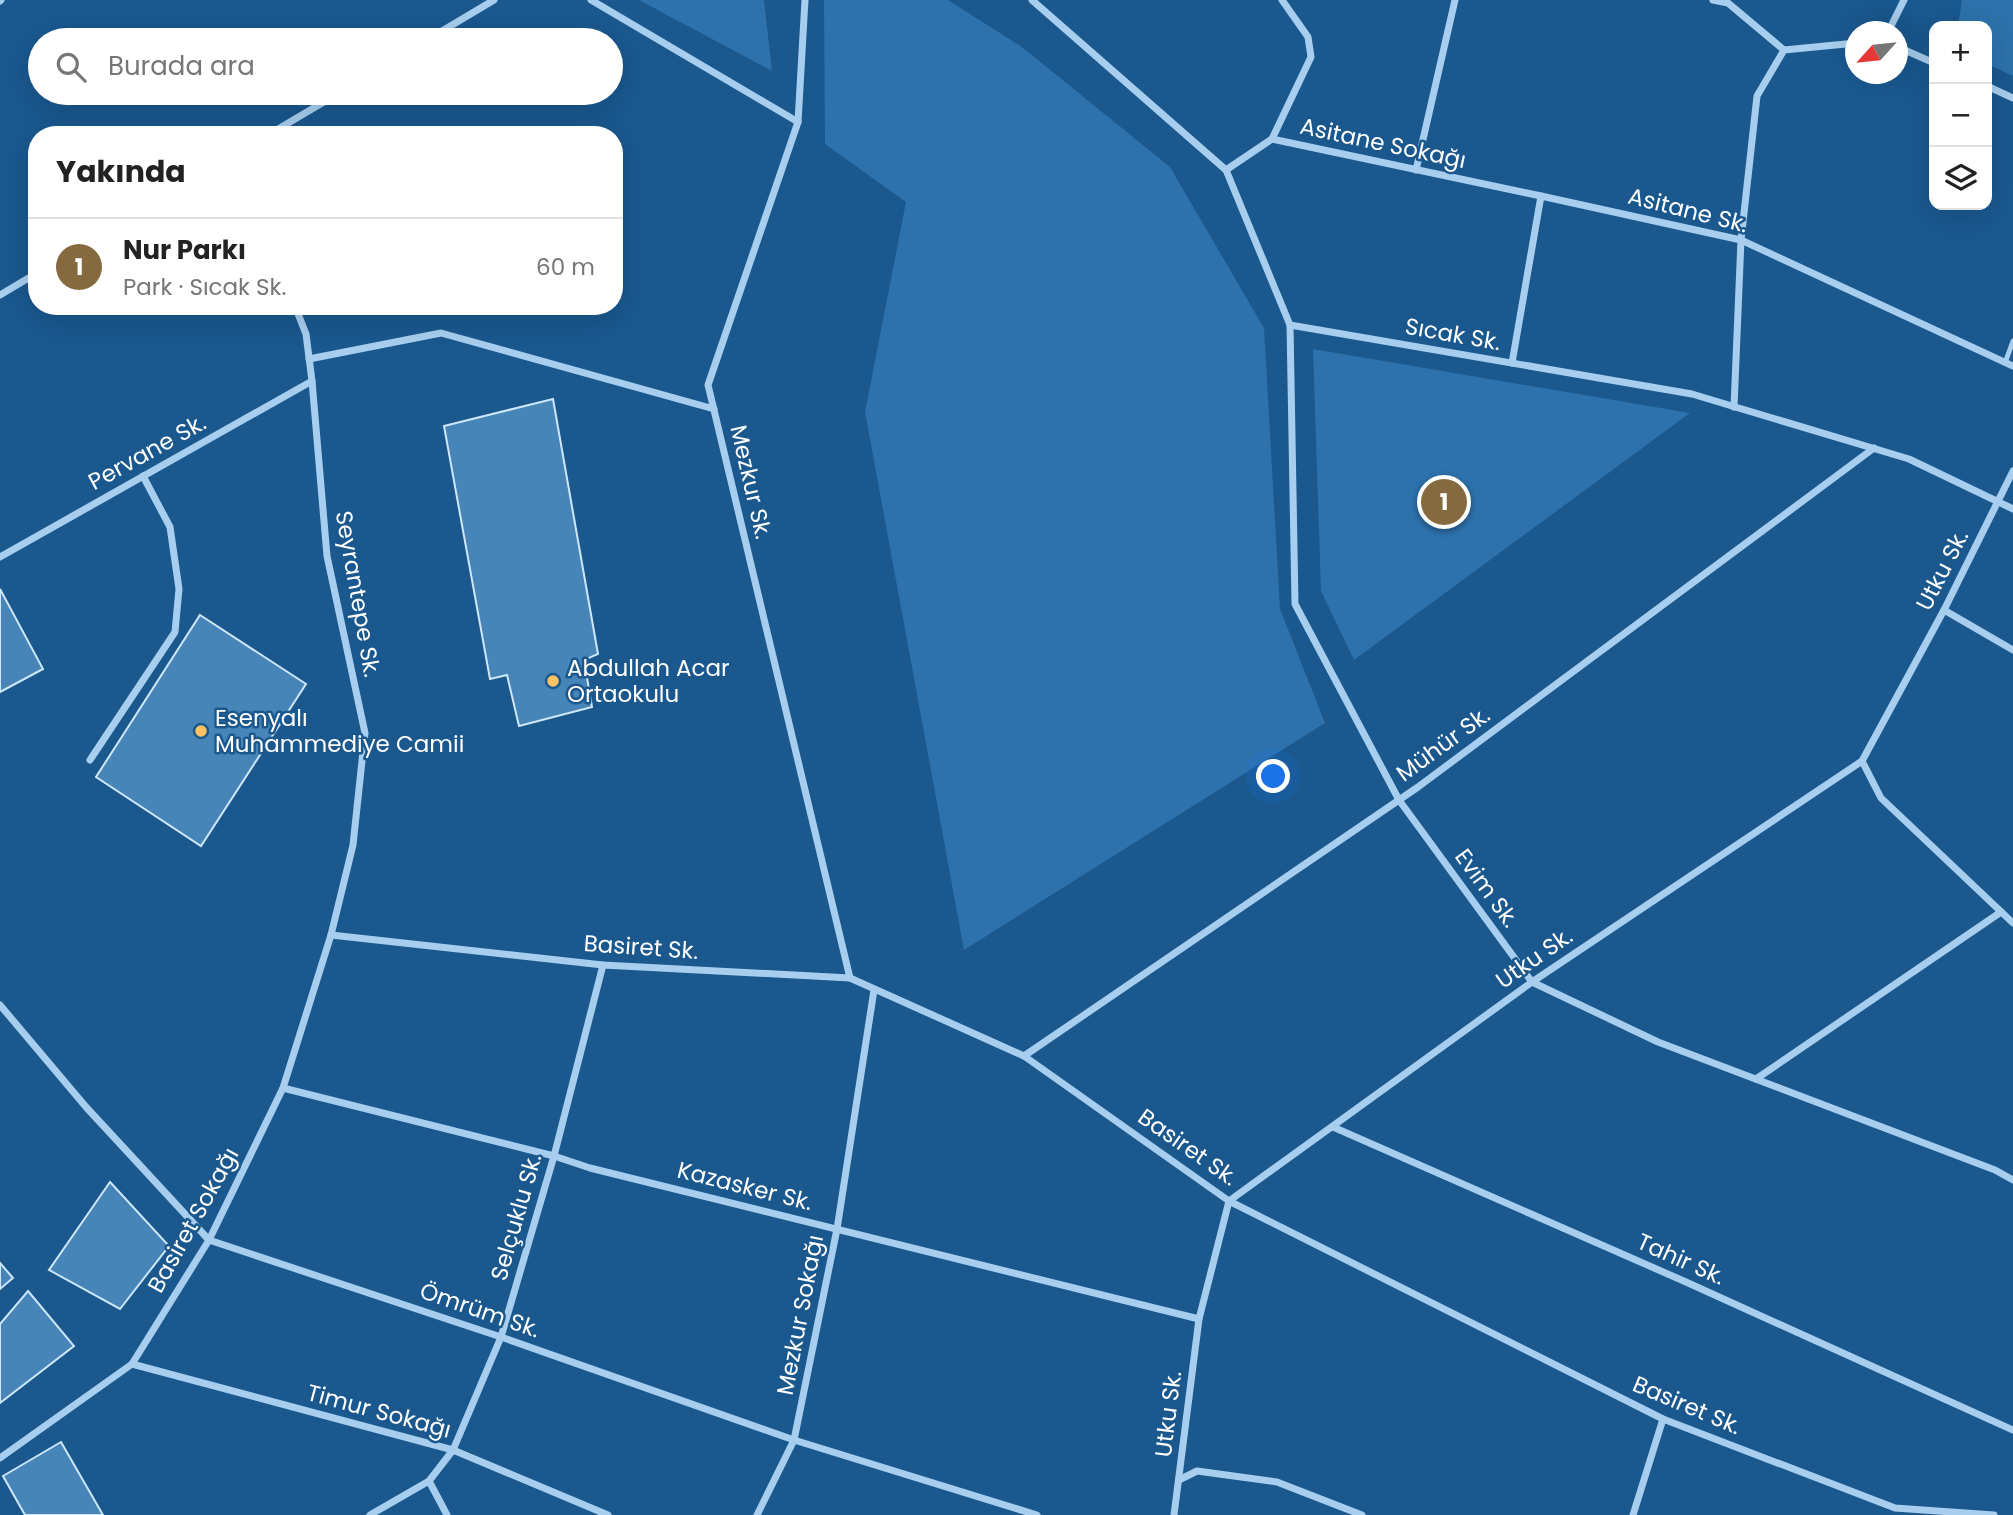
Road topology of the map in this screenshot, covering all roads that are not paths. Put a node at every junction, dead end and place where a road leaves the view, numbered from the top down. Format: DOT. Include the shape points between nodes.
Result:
graph roads {
  1 [pos="494,0"];
  2 [pos="591,0"];
  3 [pos="805,0"];
  4 [pos="1032,0"];
  5 [pos="1282,0"];
  6 [pos="1455,0"];
  7 [pos="1713,0"];
  8 [pos="1904,0"];
  9 [pos="1894,21"];
  10 [pos="446,28"];
  11 [pos="1845,44"];
  12 [pos="1784,50"];
  13 [pos="1908,51"];
  14 [pos="1929,61"];
  15 [pos="1992,88"];
  16 [pos="2013,98"];
  17 [pos="319,105"];
  18 [pos="798,122"];
  19 [pos="283,126"];
  20 [pos="1272,139"];
  21 [pos="1226,170"];
  22 [pos="1416,170"];
  23 [pos="1541,195"];
  24 [pos="1741,240"];
  25 [pos="28,278"];
  26 [pos="0,295"];
  27 [pos="299,315"];
  28 [pos="1290,325"];
  29 [pos="2013,341"];
  30 [pos="309,359"];
  31 [pos="1512,363"];
  32 [pos="2009,365"];
  33 [pos="312,381"];
  34 [pos="1734,407"];
  35 [pos="714,409"];
  36 [pos="1874,448"];
  37 [pos="2013,471"];
  38 [pos="144,476"];
  39 [pos="1999,502"];
  40 [pos="2013,509"];
  41 [pos="0,557"];
  42 [pos="1944,610"];
  43 [pos="2013,650"];
  44 [pos="90,760"];
  45 [pos="1862,761"];
  46 [pos="1399,800"];
  47 [pos="2001,912"];
  48 [pos="2013,923"];
  49 [pos="331,936"];
  50 [pos="603,965"];
  51 [pos="849,978"];
  52 [pos="1532,982"];
  53 [pos="874,990"];
  54 [pos="0,1004"];
  55 [pos="1024,1056"];
  56 [pos="1756,1079"];
  57 [pos="283,1088"];
  58 [pos="1333,1128"];
  59 [pos="554,1156"];
  60 [pos="2013,1180"];
  61 [pos="1229,1201"];
  62 [pos="837,1229"];
  63 [pos="209,1240"];
  64 [pos="1199,1319"];
  65 [pos="501,1337"];
  66 [pos="132,1364"];
  67 [pos="1663,1419"];
  68 [pos="2013,1430"];
  69 [pos="794,1440"];
  70 [pos="453,1450"];
  71 [pos="0,1458"];
  72 [pos="1179,1480"];
  73 [pos="429,1481"];
  74 [pos="370,1515"];
  75 [pos="447,1515"];
  76 [pos="608,1515"];
  77 [pos="757,1515"];
  78 [pos="1037,1515"];
  79 [pos="1174,1515"];
  80 [pos="1362,1515"];
  81 [pos="1633,1515"];
  82 [pos="1994,1515"];
  1 -- 10 [label="street"];
  2 -- 18 [label="street"];
  3 -- 18 [label="street, Mezkur Sk."];
  4 -- 21 [label="street"];
  5 -- 20 [label="street" via="1308,37 1311,57"];
  6 -- 22 [label="street"];
  7 -- 12 [label="street" via="1728,3"];
  8 -- 9 [label="street"];
  11 -- 12 [label="street"];
  12 -- 24 [label="street" via="1756,96"];
  13 -- 14 [label="street"];
  15 -- 16 [label="street"];
  17 -- 19 [label="street"];
  18 -- 35 [label="street, Mezkur Sk." via="708,385"];
  20 -- 21 [label="street, Asitane Sokağı"];
  20 -- 22 [label="street, Asitane Sokağı"];
  21 -- 28 [label="street"];
  22 -- 23 [label="street, Asitane Sokağı"];
  23 -- 24 [label="street, Asitane Sk."];
  23 -- 31 [label="street"];
  24 -- 32 [label="street, Asitane Sk."];
  24 -- 34 [label="street"];
  25 -- 26 [label="street"];
  27 -- 30 [label="street, Seyrantepe Sk."];
  28 -- 31 [label="street, Sıcak Sk."];
  28 -- 46 [label="street, Evim Sk." via="1295,604"];
  29 -- 32 [label="lane"];
  30 -- 33 [label="street, Seyrantepe Sk."];
  30 -- 35 [label="street" via="441,333"];
  31 -- 34 [label="street, Sıcak Sk." via="1692,394"];
  33 -- 38 [label="street, Pervane Sk."];
  33 -- 49 [label="street, Seyrantepe Sk." via="327,556 365,733 353,845"];
  34 -- 36 [label="street, Sıcak Sk."];
  35 -- 51 [label="street, Mezkur Sk."];
  36 -- 39 [label="street, Sıcak Sk." via="1909,459"];
  36 -- 46 [label="street, Mühür Sk."];
  37 -- 39 [label="street, Utku Sk."];
  38 -- 41 [label="street, Pervane Sk."];
  38 -- 44 [label="street" via="170,527 179,589 175,632"];
  39 -- 40 [label="street, Sıcak Sk."];
  39 -- 42 [label="street, Utku Sk."];
  42 -- 43 [label="street"];
  42 -- 45 [label="street, Utku Sk."];
  45 -- 47 [label="street" via="1881,798"];
  45 -- 52 [label="street, Utku Sk."];
  46 -- 52 [label="street, Evim Sk."];
  46 -- 55 [label="street, Mühür Sk."];
  47 -- 48 [label="street"];
  47 -- 56 [label="street"];
  49 -- 50 [label="street, Basiret Sk."];
  49 -- 57 [label="street, Basiret Sokağı"];
  50 -- 51 [label="street, Basiret Sk."];
  50 -- 59 [label="street, Selçuklu Sk."];
  51 -- 53 [label="street, Basiret Sk."];
  52 -- 56 [label="street, Evim Sk." via="1658,1042"];
  52 -- 58 [label="street, Utku Sk."];
  53 -- 55 [label="street, Basiret Sk."];
  53 -- 62 [label="street, Mezkur Sokağı"];
  54 -- 63 [label="street, Ömrüm Sk." via="86,1107"];
  55 -- 61 [label="street, Basiret Sk."];
  56 -- 60 [label="street, Evim Sk."];
  57 -- 59 [label="street, Kazasker Sk."];
  57 -- 63 [label="street, Basiret Sokağı"];
  58 -- 61 [label="street, Utku Sk."];
  58 -- 68 [label="street, Tahir Sk."];
  59 -- 62 [label="street, Kazasker Sk."];
  59 -- 65 [label="street, Selçuklu Sk."];
  61 -- 64 [label="street, Utku Sk."];
  61 -- 67 [label="street, Basiret Sk."];
  62 -- 64 [label="street, Kazasker Sk."];
  62 -- 69 [label="street, Mezkur Sokağı"];
  63 -- 65 [label="street, Ömrüm Sk."];
  63 -- 66 [label="street, Basiret Sokağı"];
  64 -- 72 [label="street, Utku Sk."];
  65 -- 69 [label="street, Ömrüm Sk."];
  65 -- 70 [label="street, Selçuklu Sk."];
  66 -- 70 [label="street, Timur Sokağı"];
  66 -- 71 [label="street, Basiret Sokağı"];
  67 -- 81 [label="street"];
  67 -- 82 [label="street, Basiret Sk." via="1895,1508"];
  69 -- 77 [label="street, Mezkur Sokağı"];
  69 -- 78 [label="street, Ömrüm Sk."];
  70 -- 73 [label="street, Selçuklu Sk."];
  70 -- 76 [label="street, Timur Sokağı"];
  72 -- 79 [label="street, Utku Sk."];
  72 -- 80 [label="street" via="1197,1471 1277,1482"];
  73 -- 74 [label="street, Selçuklu Sk."];
  73 -- 75 [label="street"];
}
